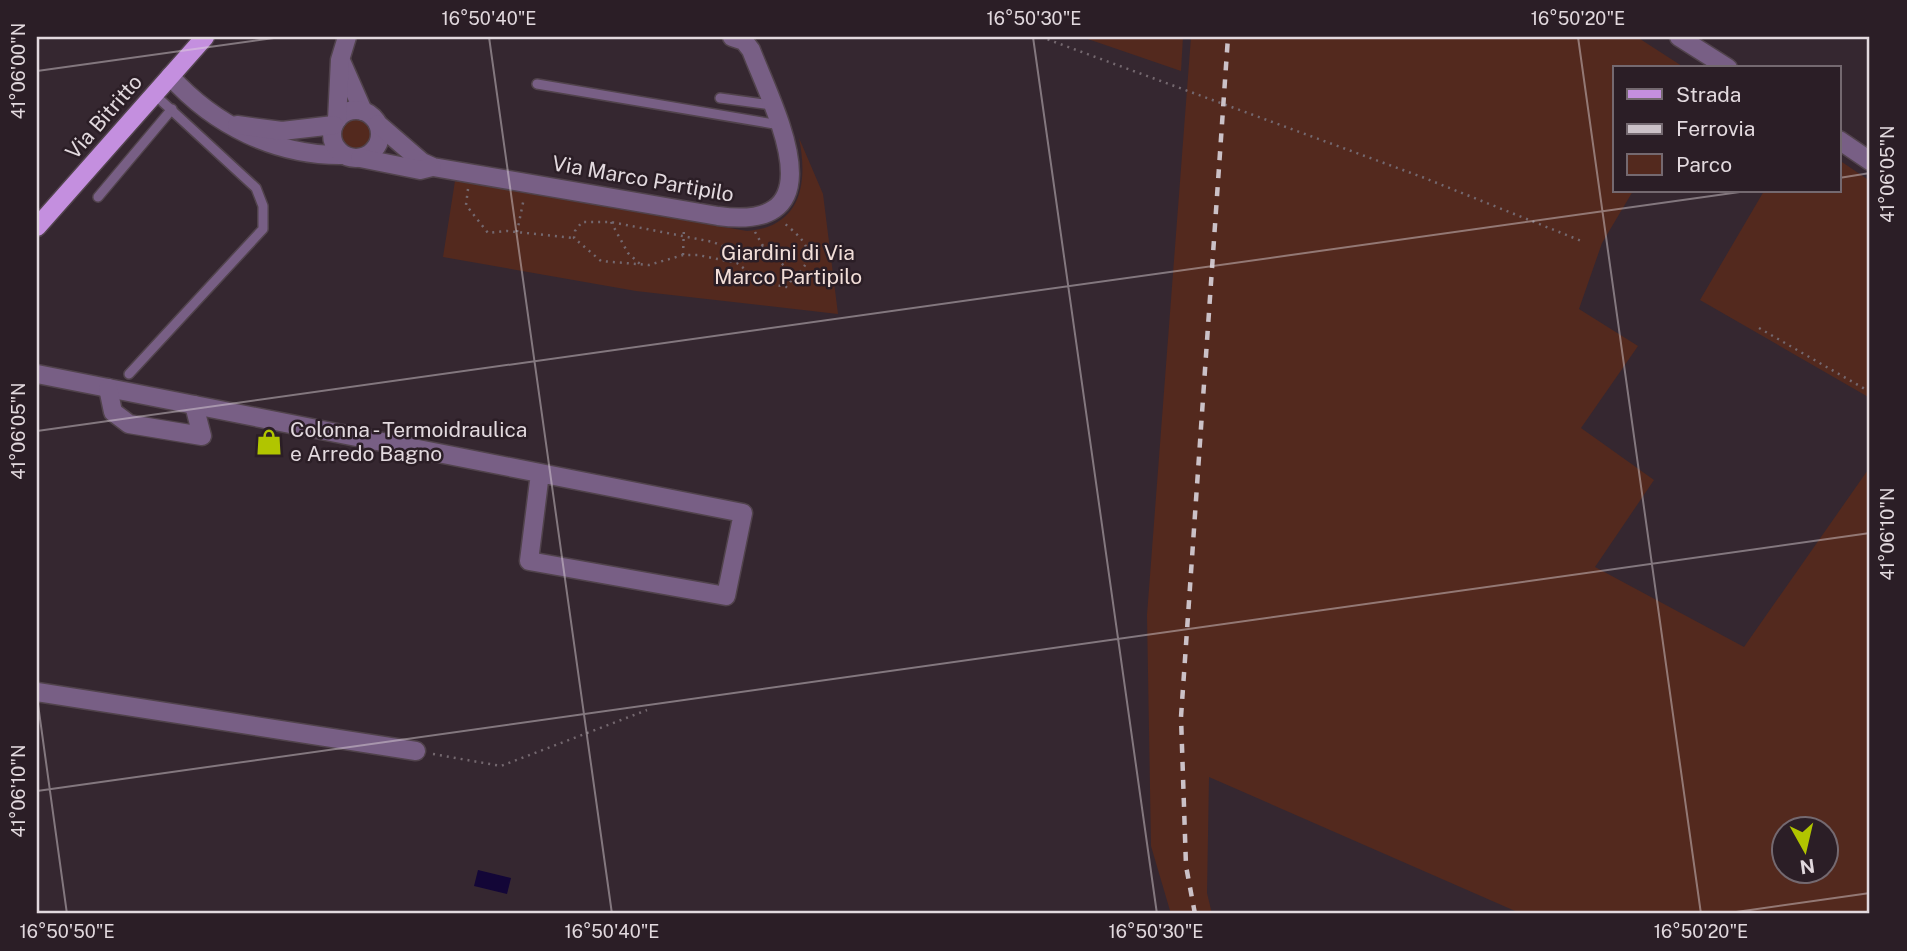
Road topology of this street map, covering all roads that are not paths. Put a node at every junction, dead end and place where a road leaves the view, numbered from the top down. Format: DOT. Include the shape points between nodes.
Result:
graph roads {
  1 [pos="205,37"];
  2 [pos="347,37"];
  3 [pos="732,37"];
  4 [pos="1679,37"];
  5 [pos="340,60"];
  6 [pos="1725,66"];
  7 [pos="170,76"];
  8 [pos="537,84"];
  9 [pos="154,94"];
  10 [pos="720,98"];
  11 [pos="772,105"];
  12 [pos="172,109"];
  13 [pos="363,111"];
  14 [pos="335,123"];
  15 [pos="226,124"];
  16 [pos="378,124"];
  17 [pos="780,125"];
  18 [pos="1840,141"];
  19 [pos="352,156"];
  20 [pos="1870,161"];
  21 [pos="432,167"];
  22 [pos="98,197"];
  23 [pos="37,227"];
  24 [pos="37,374"];
  25 [pos="129,374"];
  26 [pos="108,388"];
  27 [pos="194,405"];
  28 [pos="540,473"];
  29 [pos="37,692"];
  30 [pos="416,751"];
  1 -- 7 [label="main road, Via Bitritto"];
  2 -- 5 [label="street"];
  3 -- 11 [label="street, Via Marco Partipilo" via="751,50"];
  4 -- 6 [label="street"];
  5 -- 13 [label="street"];
  5 -- 14 [label="street"];
  7 -- 9 [label="main road, Via Bitritto"];
  7 -- 15 [label="street, Via Marco Partipilo"];
  8 -- 17 [label="lane"];
  9 -- 12 [label="lane"];
  9 -- 23 [label="main road, Via Bitritto"];
  10 -- 11 [label="lane"];
  11 -- 17 [label="street, Via Marco Partipilo"];
  12 -- 22 [label="lane"];
  12 -- 25 [label="lane" via="256,188 263,229"];
  13 -- 14 [label="street" via="349,112"];
  13 -- 16 [label="street"];
  14 -- 15 [label="street" via="282,131"];
  14 -- 19 [label="street" via="332,138"];
  15 -- 19 [label="street, Via Marco Partipilo" via="254,139"];
  16 -- 19 [label="street" via="377,145 368,155"];
  16 -- 21 [label="street, Via Marco Partipilo"];
  17 -- 21 [label="street, Via Marco Partipilo" via="790,156 786,196 765,216 744,220"];
  18 -- 20 [label="street"];
  19 -- 21 [label="street, Via Marco Partipilo" via="420,170"];
  24 -- 26 [label="street"];
  26 -- 27 [label="street"];
  26 -- 27 [label="street" via="113,412 130,424 202,436"];
  27 -- 28 [label="street"];
  28 -- 28 [label="street" via="529,561 726,596 743,513"];
  29 -- 30 [label="street"];
}
